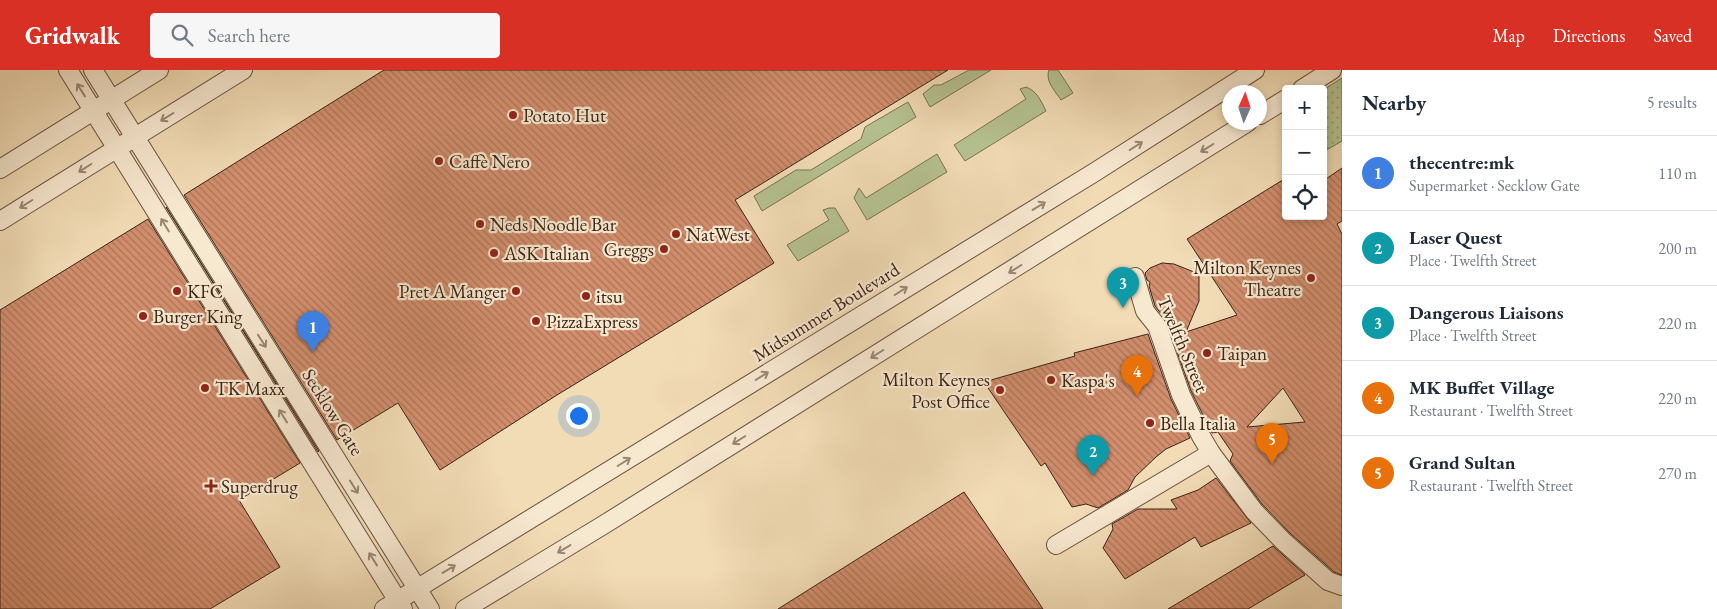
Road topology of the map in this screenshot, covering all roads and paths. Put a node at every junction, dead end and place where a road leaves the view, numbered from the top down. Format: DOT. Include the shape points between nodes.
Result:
graph roads {
  1 [pos="68,70"];
  2 [pos="93,70"];
  3 [pos="159,70"];
  4 [pos="243,70"];
  5 [pos="1255,70"];
  6 [pos="1332,70"];
  7 [pos="1308,85"];
  8 [pos="111,100"];
  9 [pos="1282,101"];
  10 [pos="94,111"];
  11 [pos="1267,111"];
  12 [pos="1235,130"];
  13 [pos="135,137"];
  14 [pos="117,147"];
  15 [pos="0,169"];
  16 [pos="0,221"];
  17 [pos="1135,277"];
  18 [pos="1211,453"];
  19 [pos="1056,545"];
  20 [pos="1342,586"];
  21 [pos="417,588"];
  22 [pos="395,606"];
  23 [pos="430,609"];
  24 [pos="465,609"];
  10 -- 1 [label="street, one-way"];
  2 -- 8 [label="street"];
  3 -- 8 [label="street"];
  4 -- 13 [label="street, one-way"];
  21 -- 5 [label="street, Midsummer Boulevard, one-way" via="1095,172"];
  6 -- 7 [label="street"];
  8 -- 10 [label="street"];
  8 -- 13 [label="street, Secklow Gate"];
  9 -- 11 [label="street"];
  10 -- 14 [label="street"];
  10 -- 15 [label="street"];
  12 -- 24 [label="street, one-way"];
  13 -- 14 [label="street"];
  13 -- 21 [label="street, Secklow Gate, one-way"];
  14 -- 16 [label="street, one-way"];
  22 -- 14 [label="street, one-way"];
  17 -- 18 [label="street, Twelfth Street" via="1145,311 1157,326 1181,395"];
  18 -- 19 [label="street"];
  18 -- 20 [label="street, Twelfth Street" via="1254,511 1283,542 1328,581"];
  21 -- 22 [label="street, Midsummer Boulevard"];
  21 -- 23 [label="street, Secklow Gate"];
}
